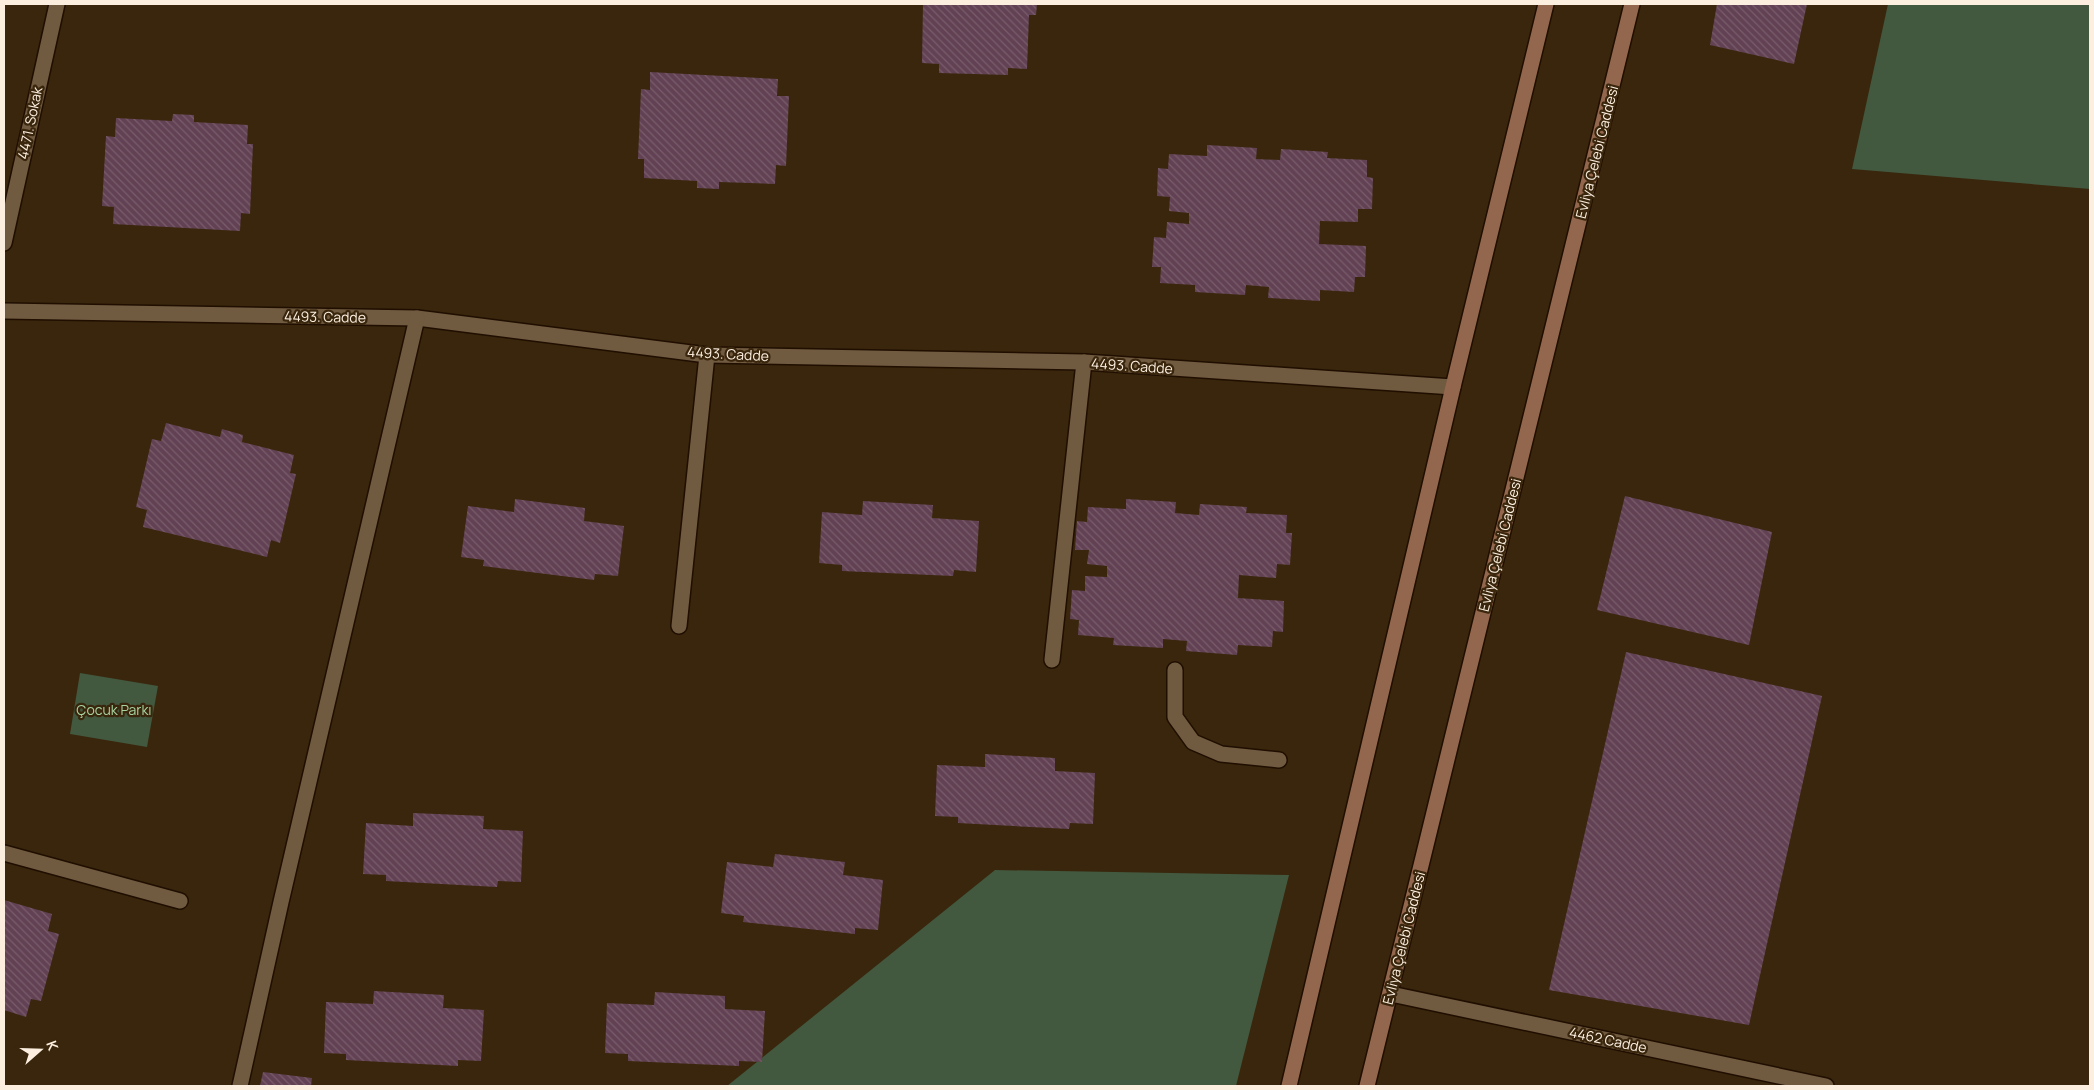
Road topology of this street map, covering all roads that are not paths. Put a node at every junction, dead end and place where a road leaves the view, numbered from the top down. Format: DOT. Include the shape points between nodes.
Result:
graph roads {
  1 [pos="57,4"];
  2 [pos="1546,4"];
  3 [pos="1632,4"];
  4 [pos="4,243"];
  5 [pos="4,311"];
  6 [pos="417,318"];
  7 [pos="707,355"];
  8 [pos="1084,362"];
  9 [pos="1453,387"];
  10 [pos="679,626"];
  11 [pos="1052,660"];
  12 [pos="1175,670"];
  13 [pos="1279,760"];
  14 [pos="4,853"];
  15 [pos="180,901"];
  16 [pos="1391,994"];
  17 [pos="240,1086"];
  18 [pos="1288,1086"];
  19 [pos="1368,1086"];
  20 [pos="1826,1086"];
  1 -- 4 [label="street, 4471. Sokak"];
  2 -- 9 [label="street"];
  3 -- 16 [label="street, Evliya Çelebi Caddesi"];
  5 -- 6 [label="street, 4493. Cadde"];
  6 -- 7 [label="street, 4493. Cadde"];
  6 -- 17 [label="street"];
  7 -- 8 [label="street, 4493. Cadde"];
  7 -- 10 [label="street"];
  8 -- 9 [label="street, 4493. Cadde"];
  8 -- 11 [label="street"];
  9 -- 18 [label="street"];
  12 -- 13 [label="street" via="1175,717 1193,742 1221,754"];
  14 -- 15 [label="street"];
  16 -- 19 [label="street, Evliya Çelebi Caddesi"];
  16 -- 20 [label="street, 4462 Cadde"];
}
